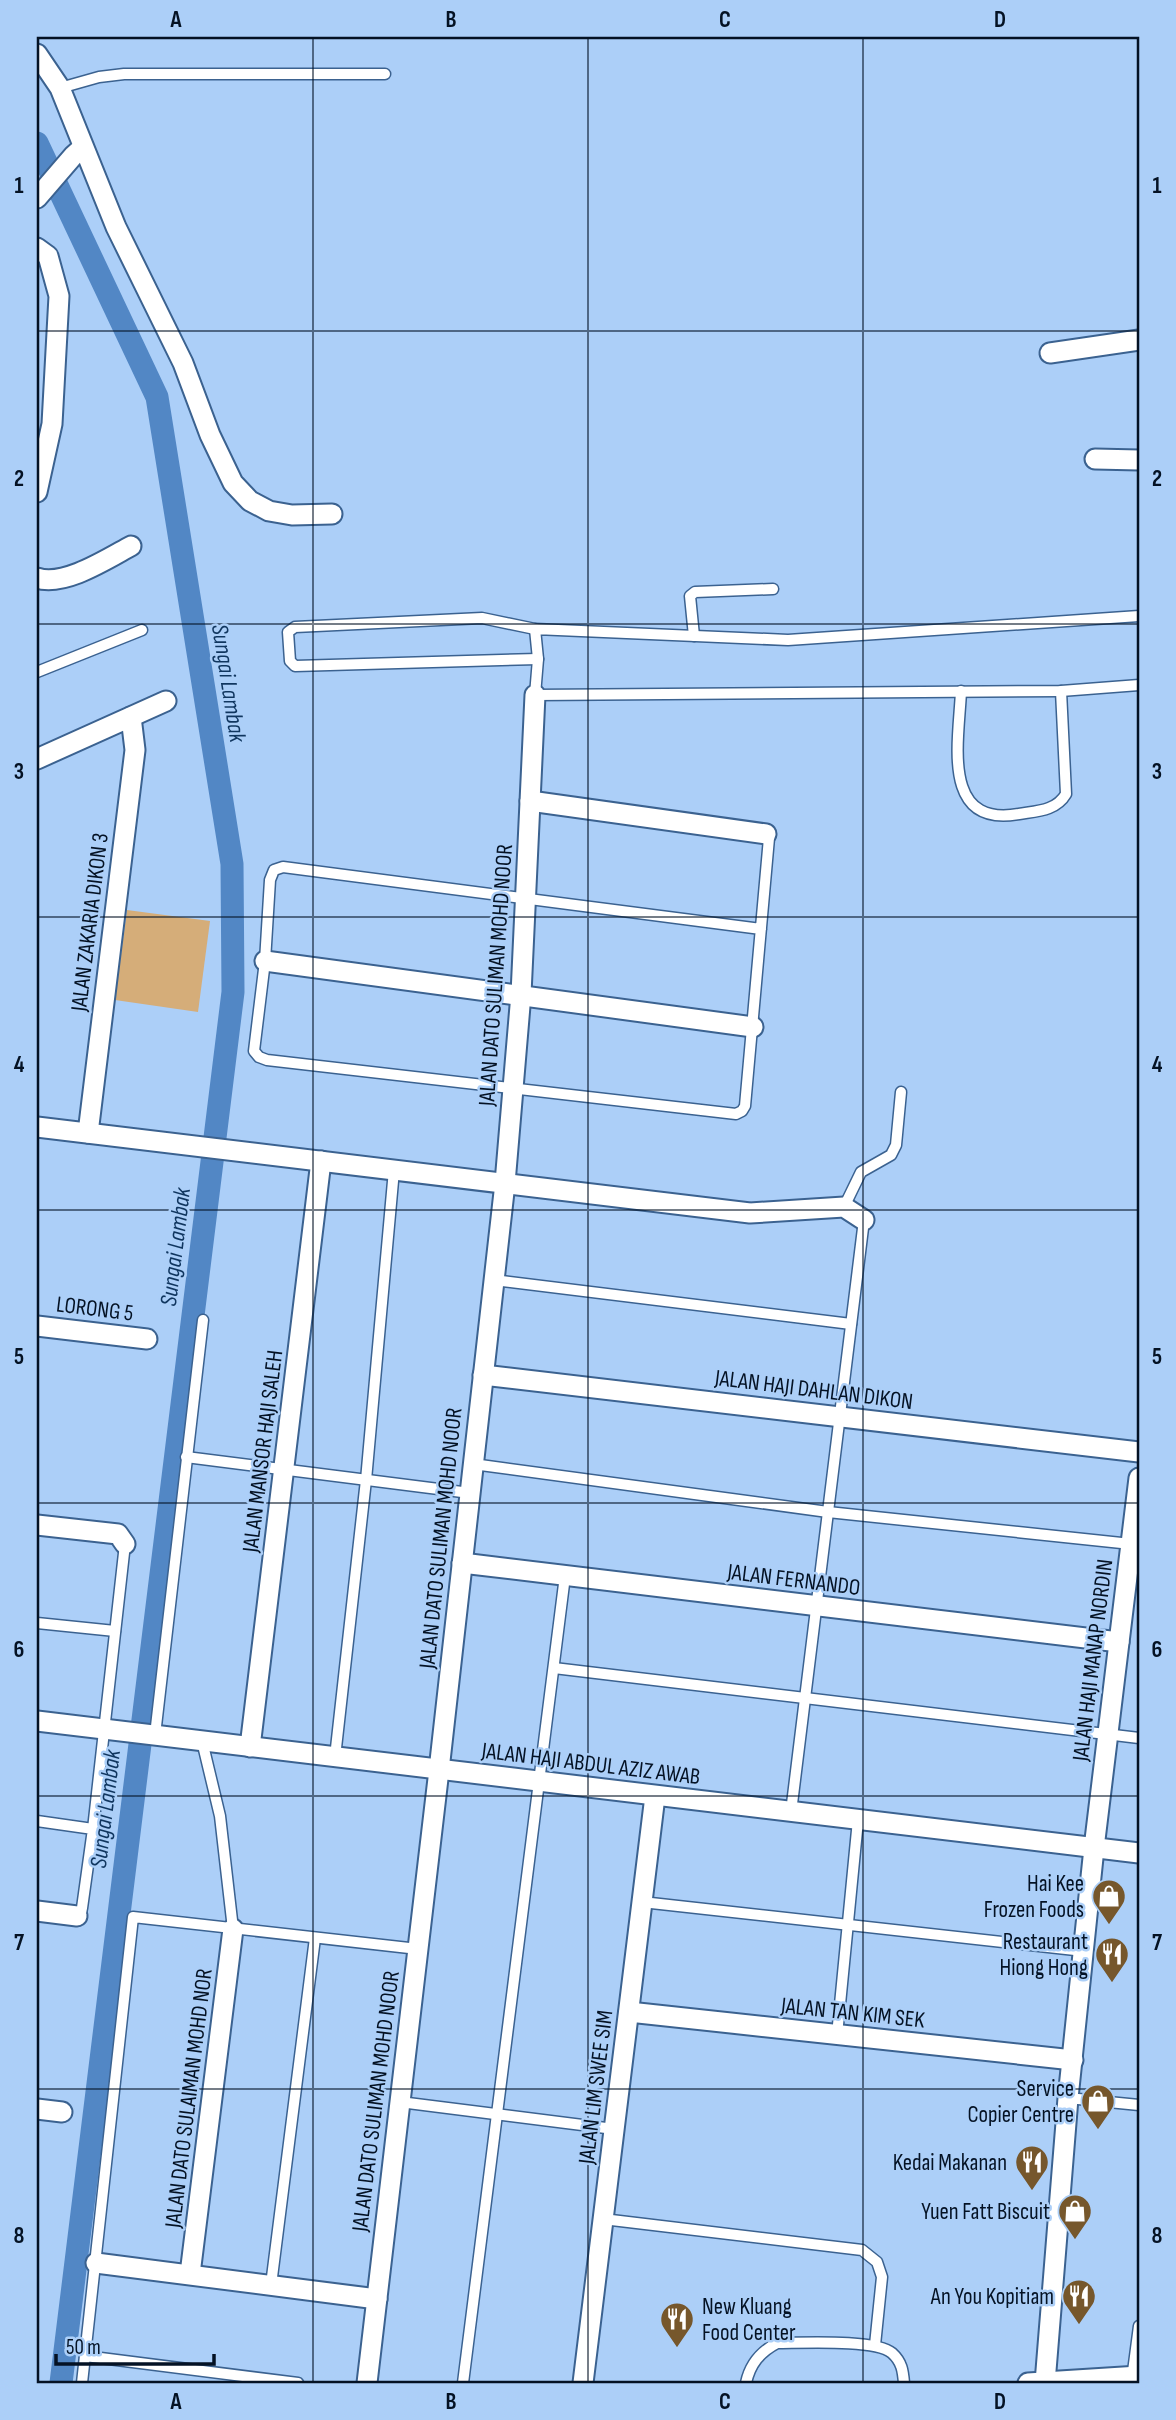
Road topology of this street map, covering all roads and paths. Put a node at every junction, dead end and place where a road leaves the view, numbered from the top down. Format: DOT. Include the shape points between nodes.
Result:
graph roads {
  1 [pos="37,54"];
  2 [pos="385,74"];
  3 [pos="60,88"];
  4 [pos="78,151"];
  5 [pos="37,198"];
  6 [pos="37,248"];
  7 [pos="1139,340"];
  8 [pos="1050,353"];
  9 [pos="1095,460"];
  10 [pos="1139,460"];
  11 [pos="37,492"];
  12 [pos="332,514"];
  13 [pos="131,546"];
  14 [pos="37,578"];
  15 [pos="773,589"];
  16 [pos="1139,616"];
  17 [pos="535,629"];
  18 [pos="142,630"];
  19 [pos="694,636"];
  20 [pos="538,659"];
  21 [pos="37,672"];
  22 [pos="1139,685"];
  23 [pos="961,691"];
  24 [pos="1060,691"];
  25 [pos="535,695"];
  26 [pos="166,701"];
  27 [pos="131,717"];
  28 [pos="37,760"];
  29 [pos="530,801"];
  30 [pos="766,834"];
  31 [pos="525,900"];
  32 [pos="761,929"];
  33 [pos="265,961"];
  34 [pos="521,994"];
  35 [pos="753,1027"];
  36 [pos="513,1088"];
  37 [pos="901,1092"];
  38 [pos="37,1127"];
  39 [pos="88,1133"];
  40 [pos="321,1161"];
  41 [pos="394,1170"];
  42 [pos="505,1183"];
  43 [pos="844,1207"];
  44 [pos="864,1220"];
  45 [pos="494,1280"];
  46 [pos="204,1320"];
  47 [pos="851,1324"];
  48 [pos="37,1326"];
  49 [pos="147,1339"];
  50 [pos="483,1375"];
  51 [pos="839,1416"];
  52 [pos="1139,1451"];
  53 [pos="186,1457"];
  54 [pos="473,1464"];
  55 [pos="284,1469"];
  56 [pos="1139,1478"];
  57 [pos="366,1480"];
  58 [pos="470,1493"];
  59 [pos="828,1512"];
  60 [pos="37,1525"];
  61 [pos="125,1544"];
  62 [pos="1131,1544"];
  63 [pos="462,1563"];
  64 [pos="565,1576"];
  65 [pos="816,1607"];
  66 [pos="37,1623"];
  67 [pos="115,1631"];
  68 [pos="1119,1642"];
  69 [pos="554,1668"];
  70 [pos="804,1698"];
  71 [pos="37,1721"];
  72 [pos="104,1729"];
  73 [pos="144,1734"];
  74 [pos="1108,1734"];
  75 [pos="1139,1738"];
  76 [pos="202,1741"];
  77 [pos="250,1747"];
  78 [pos="335,1757"];
  79 [pos="439,1770"];
  80 [pos="540,1782"];
  81 [pos="655,1796"];
  82 [pos="790,1812"];
  83 [pos="858,1820"];
  84 [pos="37,1821"];
  85 [pos="93,1829"];
  86 [pos="1094,1849"];
  87 [pos="1139,1853"];
  88 [pos="642,1902"];
  89 [pos="37,1912"];
  90 [pos="77,1916"];
  91 [pos="848,1925"];
  92 [pos="233,1929"];
  93 [pos="315,1938"];
  94 [pos="418,1949"];
  95 [pos="1084,1951"];
  96 [pos="628,2012"];
  97 [pos="837,2035"];
  98 [pos="1073,2060"];
  99 [pos="1068,2098"];
  100 [pos="400,2102"];
  101 [pos="1139,2105"];
  102 [pos="37,2109"];
  103 [pos="62,2112"];
  104 [pos="497,2115"];
  105 [pos="614,2129"];
  106 [pos="603,2220"];
  107 [pos="96,2263"];
  108 [pos="190,2274"];
  109 [pos="271,2285"];
  110 [pos="377,2299"];
  111 [pos="1139,2326"];
  112 [pos="875,2344"];
  113 [pos="85,2356"];
  114 [pos="1135,2379"];
  115 [pos="82,2383"];
  116 [pos="298,2383"];
  117 [pos="367,2383"];
  118 [pos="463,2383"];
  119 [pos="583,2383"];
  120 [pos="746,2383"];
  121 [pos="904,2383"];
  122 [pos="1039,2383"];
  1 -- 3 [label="street"];
  2 -- 3 [label="lane" via="124,74"];
  3 -- 4 [label="street"];
  4 -- 5 [label="street"];
  4 -- 12 [label="street" via="191,380 233,483 250,501 269,511"];
  6 -- 11 [label="street" via="48,256 59,296 52,424"];
  7 -- 8 [label="street"];
  9 -- 10 [label="street"];
  13 -- 14 [label="street" via="63,578"];
  15 -- 19 [label="lane" via="695,592 690,596"];
  16 -- 19 [label="lane" via="788,640"];
  17 -- 19 [label="lane"];
  17 -- 20 [label="lane"];
  17 -- 20 [label="lane" via="482,618 295,627 289,632 290,661 295,666"];
  18 -- 21 [label="lane"];
  20 -- 25 [label="lane"];
  22 -- 24 [label="lane"];
  23 -- 24 [label="lane"];
  23 -- 24 [label="lane" via="958,768 963,793 986,813 1012,815 1060,804 1066,794"];
  23 -- 25 [label="lane"];
  25 -- 29 [label="street, JALAN DATO SULIMAN MOHD NOOR"];
  26 -- 27 [label="street"];
  27 -- 28 [label="street"];
  27 -- 39 [label="street, JALAN ZAKARIA DIKON 3" via="135,750"];
  29 -- 30 [label="street"];
  29 -- 31 [label="street, JALAN DATO SULIMAN MOHD NOOR"];
  30 -- 32 [label="lane"];
  31 -- 32 [label="lane"];
  31 -- 33 [label="lane" via="282,867 274,870 270,880"];
  31 -- 34 [label="street, JALAN DATO SULIMAN MOHD NOOR"];
  32 -- 35 [label="lane"];
  33 -- 34 [label="street"];
  33 -- 36 [label="lane" via="254,1051 259,1057"];
  34 -- 35 [label="street"];
  34 -- 36 [label="street, JALAN DATO SULIMAN MOHD NOOR"];
  35 -- 36 [label="lane" via="745,1106 736,1114"];
  36 -- 42 [label="street, JALAN DATO SULIMAN MOHD NOOR"];
  37 -- 43 [label="lane" via="896,1145 891,1155 861,1172"];
  38 -- 39 [label="street"];
  39 -- 40 [label="street"];
  40 -- 41 [label="street"];
  40 -- 55 [label="street, JALAN MANSOR HAJI SALEH"];
  41 -- 42 [label="street"];
  41 -- 57 [label="lane"];
  42 -- 43 [label="street" via="750,1213"];
  42 -- 45 [label="street, JALAN DATO SULIMAN MOHD NOOR"];
  43 -- 44 [label="street"];
  44 -- 47 [label="lane"];
  45 -- 47 [label="lane"];
  45 -- 50 [label="street, JALAN DATO SULIMAN MOHD NOOR"];
  46 -- 53 [label="lane"];
  47 -- 51 [label="lane"];
  48 -- 49 [label="street, LORONG 5"];
  50 -- 51 [label="street, JALAN HAJI DAHLAN DIKON"];
  50 -- 54 [label="street, JALAN DATO SULIMAN MOHD NOOR"];
  51 -- 52 [label="street, JALAN HAJI DAHLAN DIKON"];
  51 -- 59 [label="lane"];
  53 -- 55 [label="lane"];
  53 -- 73 [label="lane"];
  54 -- 58 [label="street, JALAN DATO SULIMAN MOHD NOOR"];
  54 -- 59 [label="lane"];
  55 -- 57 [label="lane"];
  55 -- 77 [label="street, JALAN MANSOR HAJI SALEH"];
  56 -- 62 [label="street, JALAN HAJI MANAP NORDIN"];
  57 -- 58 [label="lane"];
  57 -- 78 [label="lane"];
  58 -- 63 [label="street, JALAN DATO SULIMAN MOHD NOOR"];
  59 -- 62 [label="lane"];
  59 -- 65 [label="lane"];
  60 -- 61 [label="street" via="118,1534"];
  61 -- 67 [label="lane"];
  62 -- 68 [label="street, JALAN HAJI MANAP NORDIN"];
  63 -- 64 [label="street, JALAN FERNANDO"];
  63 -- 79 [label="street, JALAN DATO SULIMAN MOHD NOOR"];
  64 -- 65 [label="street, JALAN FERNANDO"];
  64 -- 69 [label="lane"];
  65 -- 68 [label="street, JALAN FERNANDO"];
  65 -- 70 [label="lane"];
  66 -- 67 [label="lane"];
  67 -- 72 [label="lane"];
  68 -- 74 [label="street, JALAN HAJI MANAP NORDIN"];
  69 -- 70 [label="lane"];
  69 -- 80 [label="lane"];
  70 -- 74 [label="lane"];
  70 -- 82 [label="lane"];
  71 -- 72 [label="street, JALAN HAJI ABDUL AZIZ AWAB"];
  72 -- 73 [label="street, JALAN HAJI ABDUL AZIZ AWAB"];
  72 -- 85 [label="lane"];
  73 -- 76 [label="street, JALAN HAJI ABDUL AZIZ AWAB"];
  74 -- 75 [label="lane"];
  74 -- 86 [label="street, JALAN HAJI MANAP NORDIN"];
  76 -- 77 [label="street, JALAN HAJI ABDUL AZIZ AWAB"];
  76 -- 92 [label="lane" via="220,1816"];
  77 -- 78 [label="street, JALAN HAJI ABDUL AZIZ AWAB"];
  78 -- 79 [label="street, JALAN HAJI ABDUL AZIZ AWAB"];
  79 -- 80 [label="street, JALAN HAJI ABDUL AZIZ AWAB"];
  79 -- 94 [label="street, JALAN DATO SULIMAN MOHD NOOR"];
  80 -- 81 [label="street, JALAN HAJI ABDUL AZIZ AWAB"];
  80 -- 104 [label="lane"];
  81 -- 82 [label="street, JALAN HAJI ABDUL AZIZ AWAB"];
  81 -- 88 [label="street, JALAN LIM SWEE SIM"];
  82 -- 83 [label="street, JALAN HAJI ABDUL AZIZ AWAB"];
  83 -- 86 [label="street, JALAN HAJI ABDUL AZIZ AWAB"];
  83 -- 91 [label="lane"];
  84 -- 85 [label="lane"];
  85 -- 90 [label="lane"];
  86 -- 87 [label="street, JALAN HAJI ABDUL AZIZ AWAB"];
  86 -- 95 [label="street, JALAN HAJI MANAP NORDIN"];
  88 -- 91 [label="lane"];
  88 -- 96 [label="street, JALAN LIM SWEE SIM"];
  89 -- 90 [label="street"];
  91 -- 95 [label="lane"];
  91 -- 97 [label="lane"];
  92 -- 93 [label="lane"];
  92 -- 107 [label="lane" via="132,1917"];
  92 -- 108 [label="street, JALAN DATO SULAIMAN MOHD NOR"];
  93 -- 94 [label="lane"];
  93 -- 109 [label="lane"];
  94 -- 100 [label="street, JALAN DATO SULIMAN MOHD NOOR"];
  95 -- 98 [label="street, JALAN HAJI MANAP NORDIN"];
  96 -- 97 [label="street, JALAN TAN KIM SEK"];
  96 -- 105 [label="street, JALAN LIM SWEE SIM"];
  97 -- 98 [label="street, JALAN TAN KIM SEK"];
  98 -- 99 [label="street, JALAN HAJI MANAP NORDIN"];
  99 -- 101 [label="lane"];
  99 -- 122 [label="street, JALAN HAJI MANAP NORDIN"];
  100 -- 104 [label="lane"];
  100 -- 110 [label="street, JALAN DATO SULIMAN MOHD NOOR"];
  102 -- 103 [label="street"];
  104 -- 105 [label="lane"];
  104 -- 118 [label="lane"];
  105 -- 106 [label="street, JALAN LIM SWEE SIM"];
  106 -- 112 [label="lane" via="862,2249 877,2262 882,2277"];
  106 -- 119 [label="street, JALAN LIM SWEE SIM"];
  107 -- 108 [label="street"];
  107 -- 113 [label="lane"];
  108 -- 109 [label="street"];
  109 -- 110 [label="street"];
  110 -- 117 [label="street, JALAN DATO SULIMAN MOHD NOOR"];
  111 -- 114 [label="lane"];
  112 -- 120 [label="lane" via="777,2343 754,2361"];
  112 -- 121 [label="lane" via="892,2353 903,2367"];
  113 -- 115 [label="lane"];
  113 -- 116 [label="lane"];
  114 -- 122 [label="street"];
}
